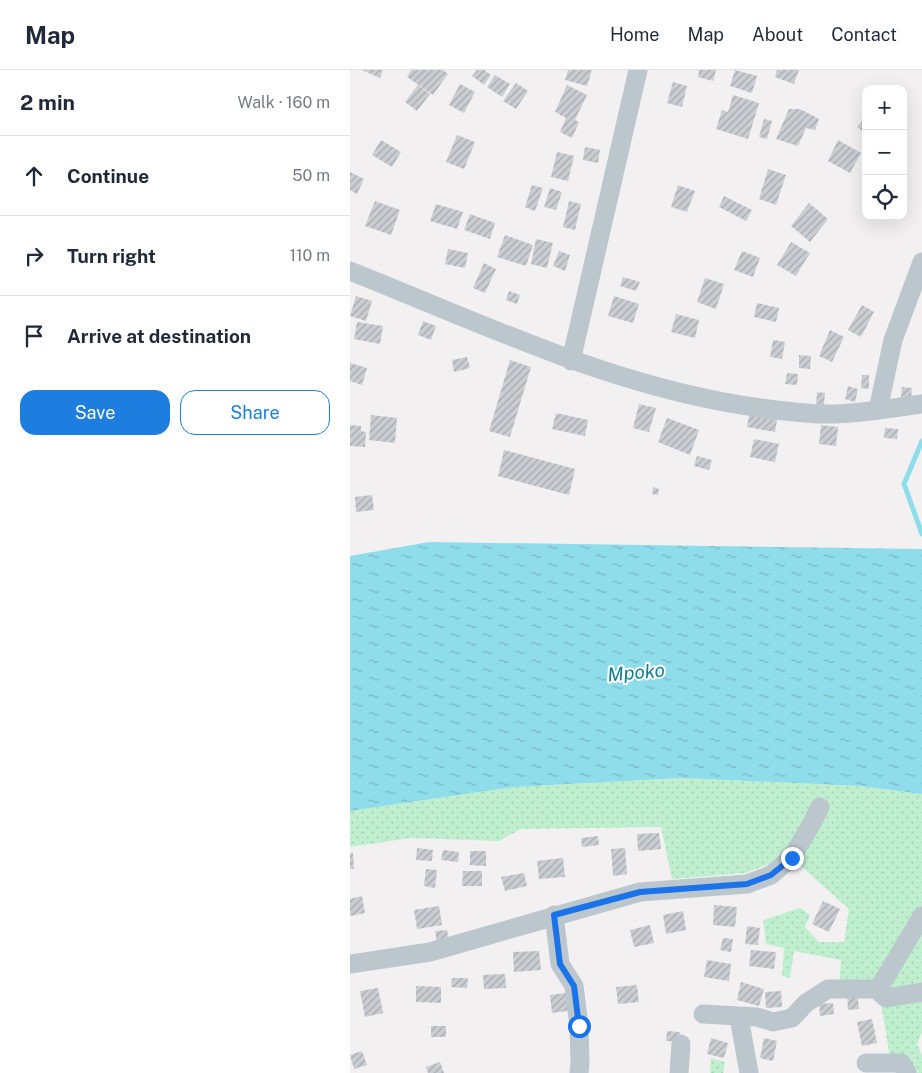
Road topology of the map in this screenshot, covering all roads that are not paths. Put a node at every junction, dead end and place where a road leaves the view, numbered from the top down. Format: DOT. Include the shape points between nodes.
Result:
graph roads {
  1 [pos="638,70"];
  2 [pos="922,262"];
  3 [pos="350,271"];
  4 [pos="571,361"];
  5 [pos="922,404"];
  6 [pos="878,410"];
  7 [pos="820,807"];
  8 [pos="554,915"];
  9 [pos="922,916"];
  10 [pos="350,964"];
  11 [pos="876,989"];
  12 [pos="922,992"];
  13 [pos="703,1014"];
  14 [pos="739,1017"];
  15 [pos="681,1044"];
  16 [pos="866,1063"];
  17 [pos="579,1073"];
  18 [pos="679,1073"];
  19 [pos="749,1073"];
  20 [pos="907,1073"];
  1 -- 4 [label="street"];
  2 -- 6 [label="street" via="893,340"];
  3 -- 4 [label="street"];
  4 -- 6 [label="street" via="637,382 733,404 834,414"];
  5 -- 6 [label="street"];
  7 -- 8 [label="street" via="792,858 771,875 747,884 640,892"];
  8 -- 10 [label="street" via="430,952"];
  8 -- 17 [label="street" via="560,964 574,986 579,1026"];
  9 -- 11 [label="street"];
  11 -- 12 [label="street" via="886,998"];
  11 -- 14 [label="street" via="828,989 806,1003 792,1018 773,1022"];
  13 -- 14 [label="street"];
  14 -- 19 [label="street"];
  15 -- 18 [label="street"];
  16 -- 20 [label="street" via="902,1063"];
}
